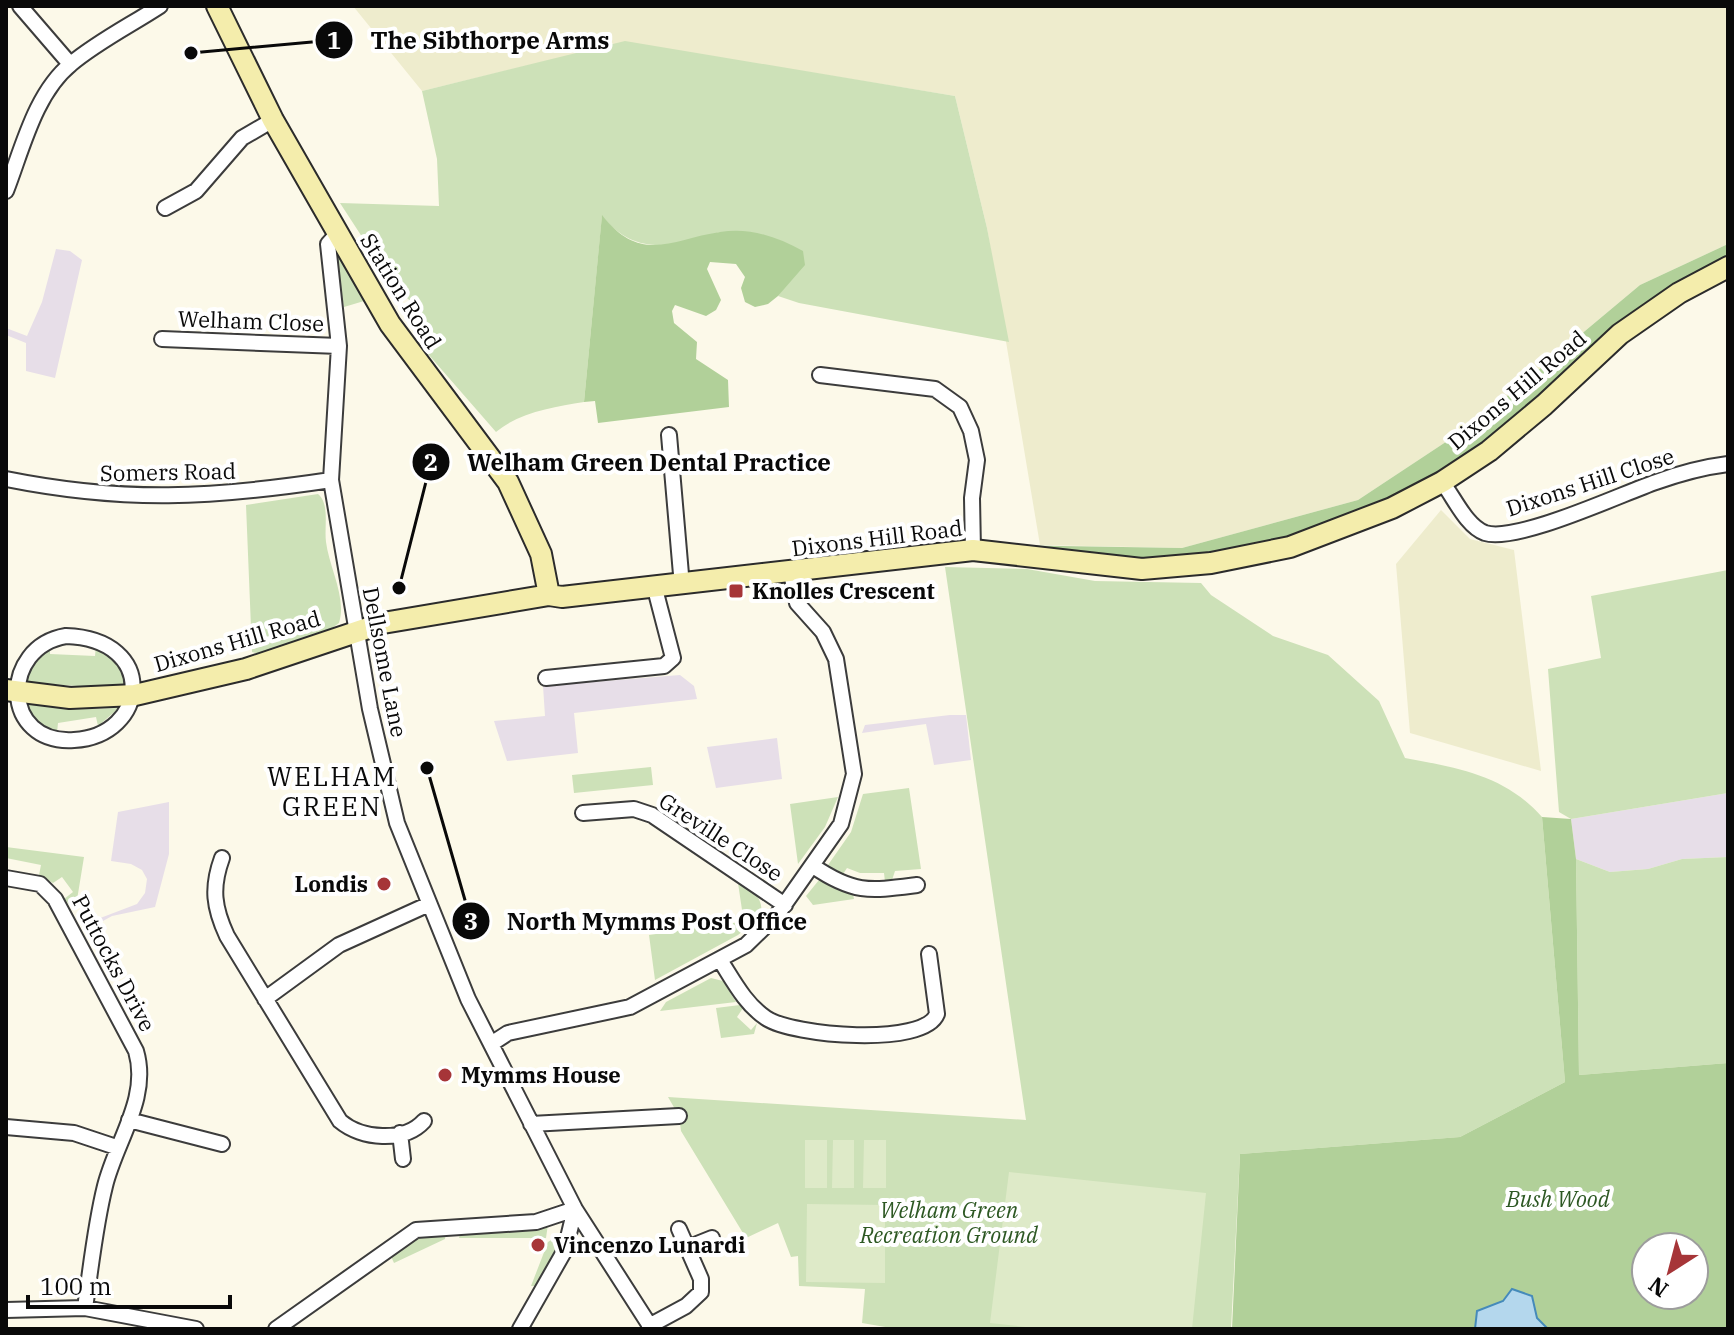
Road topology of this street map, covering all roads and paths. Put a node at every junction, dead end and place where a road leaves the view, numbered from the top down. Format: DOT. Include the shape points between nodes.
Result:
graph roads {
  1 [pos="20,6"];
  2 [pos="160,6"];
  3 [pos="217,6"];
  4 [pos="70,64"];
  5 [pos="273,120"];
  6 [pos="6,191"];
  7 [pos="165,208"];
  8 [pos="337,234"];
  9 [pos="1728,267"];
  10 [pos="162,339"];
  11 [pos="339,346"];
  12 [pos="820,375"];
  13 [pos="669,435"];
  14 [pos="1728,464"];
  15 [pos="6,479"];
  16 [pos="331,480"];
  17 [pos="1442,482"];
  18 [pos="973,550"];
  19 [pos="791,573"];
  20 [pos="682,586"];
  21 [pos="655,589"];
  22 [pos="549,595"];
  23 [pos="355,631"];
  24 [pos="546,678"];
  25 [pos="8,691"];
  26 [pos="135,695"];
  27 [pos="583,813"];
  28 [pos="222,858"];
  29 [pos="813,866"];
  30 [pos="6,878"];
  31 [pos="917,885"];
  32 [pos="427,905"];
  33 [pos="785,905"];
  34 [pos="929,954"];
  35 [pos="720,960"];
  36 [pos="265,999"];
  37 [pos="491,1044"];
  38 [pos="679,1116"];
  39 [pos="129,1120"];
  40 [pos="424,1121"];
  41 [pos="531,1124"];
  42 [pos="6,1127"];
  43 [pos="400,1133"];
  44 [pos="222,1144"];
  45 [pos="116,1147"];
  46 [pos="403,1159"];
  47 [pos="575,1209"];
  48 [pos="679,1229"];
  49 [pos="712,1238"];
  50 [pos="687,1248"];
  51 [pos="85,1308"];
  52 [pos="6,1310"];
  53 [pos="280,1328"];
  54 [pos="650,1328"];
  55 [pos="196,1329"];
  56 [pos="520,1329"];
  1 -- 4 [label="street"];
  2 -- 4 [label="street"];
  3 -- 5 [label="street, Station Road"];
  4 -- 6 [label="street" via="43,99"];
  5 -- 7 [label="street" via="242,138 196,191"];
  5 -- 8 [label="street, Station Road"];
  8 -- 11 [label="street, Dellsome Lane" via="328,244"];
  8 -- 22 [label="street, Station Road" via="404,346 508,482 541,554"];
  9 -- 17 [label="street, Dixons Hill Road" via="1620,334 1489,451"];
  10 -- 11 [label="street, Welham Close"];
  11 -- 16 [label="street, Dellsome Lane"];
  12 -- 18 [label="street" via="935,389 960,407 977,460"];
  13 -- 20 [label="street"];
  14 -- 17 [label="street, Dixons Hill Close" via="1660,480 1502,535 1473,526"];
  15 -- 16 [label="street, Somers Road" via="75,493 186,497"];
  16 -- 23 [label="street, Dellsome Lane"];
  17 -- 18 [label="street, Dixons Hill Road" via="1328,534 1211,563 1142,569"];
  18 -- 19 [label="street, Dixons Hill Road"];
  19 -- 20 [label="street, Dixons Hill Road"];
  19 -- 29 [label="street" via="797,603 823,632 836,659 853,754 847,809"];
  20 -- 21 [label="street, Dixons Hill Road"];
  21 -- 22 [label="street, Dixons Hill Road"];
  21 -- 24 [label="street" via="673,658 664,666"];
  22 -- 23 [label="street, Dixons Hill Road"];
  23 -- 26 [label="street, Dixons Hill Road" via="246,669"];
  23 -- 32 [label="street, Dellsome Lane" via="386,783"];
  25 -- 26 [label="street, Dixons Hill Road" via="70,698"];
  25 -- 26 [label="street" via="30,725 55,739 72,741 104,730"];
  25 -- 26 [label="street" via="12,669 25,651 43,640 66,636 103,642 115,650 132,674"];
  27 -- 33 [label="street, Greville Close" via="634,809 652,815"];
  28 -- 36 [label="street" via="214,882 218,916"];
  29 -- 31 [label="street" via="853,889"];
  29 -- 33 [label="street"];
  30 -- 39 [label="street, Puttocks Drive" via="49,890 136,1051 140,1080"];
  32 -- 36 [label="street" via="339,945"];
  32 -- 37 [label="street, Dellsome Lane"];
  33 -- 35 [label="street" via="761,934"];
  34 -- 35 [label="street" via="935,1021 923,1028 863,1036 801,1032 774,1022 748,1002"];
  35 -- 37 [label="street" via="630,1007 508,1033"];
  36 -- 43 [label="street" via="340,1121 361,1135"];
  37 -- 41 [label="street, Dellsome Lane"];
  38 -- 41 [label="street"];
  39 -- 44 [label="street"];
  39 -- 45 [label="street, Puttocks Drive"];
  40 -- 43 [label="street"];
  41 -- 47 [label="street, Dellsome Lane"];
  42 -- 45 [label="street" via="74,1133"];
  43 -- 46 [label="street"];
  45 -- 51 [label="street, Puttocks Drive"];
  47 -- 53 [label="street" via="536,1222 416,1230"];
  47 -- 54 [label="street, Dellsome Lane"];
  47 -- 56 [label="street" via="565,1250"];
  48 -- 50 [label="street"];
  49 -- 50 [label="street"];
  50 -- 54 [label="street" via="701,1279 700,1296"];
  51 -- 52 [label="street"];
  51 -- 55 [label="street"];
}
